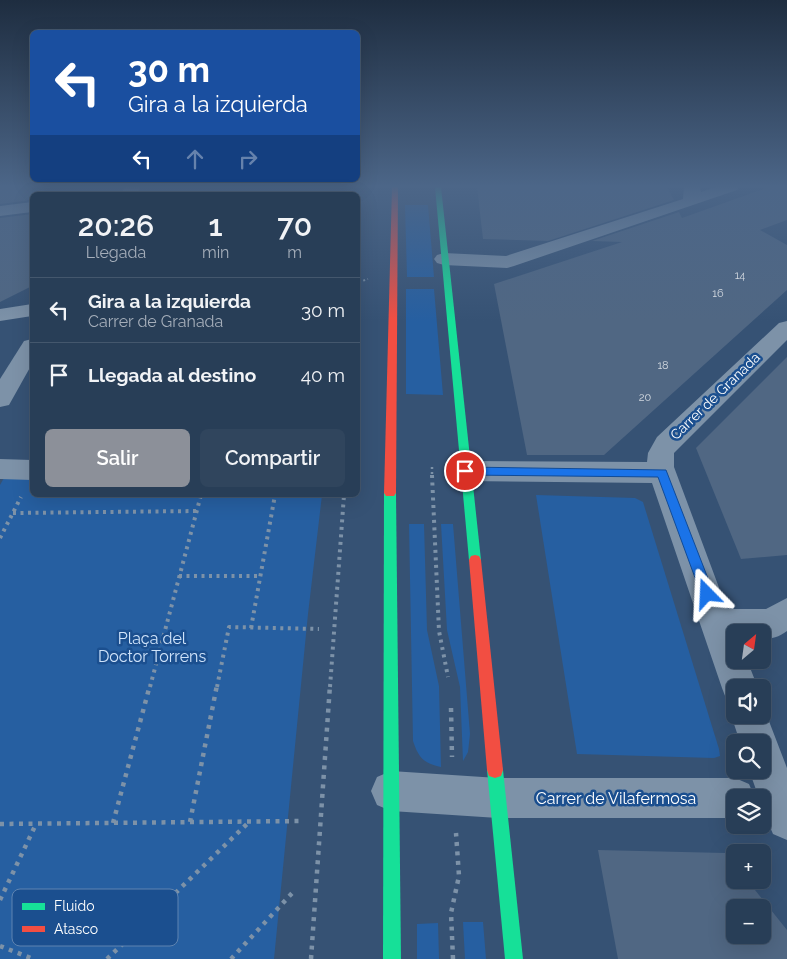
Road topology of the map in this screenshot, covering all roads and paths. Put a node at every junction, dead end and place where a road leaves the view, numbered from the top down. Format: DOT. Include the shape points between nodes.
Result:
graph roads {
  1 [pos="394,232"];
  2 [pos="442,232"];
  3 [pos="589,232"];
  4 [pos="444,259"];
  5 [pos="30,310"];
  6 [pos="0,315"];
  7 [pos="787,328"];
  8 [pos="30,349"];
  9 [pos="0,399"];
  10 [pos="431,458"];
  11 [pos="1,470"];
  12 [pos="465,471"];
  13 [pos="29,480"];
  14 [pos="666,483"];
  15 [pos="200,497"];
  16 [pos="276,497"];
  17 [pos="344,497"];
  18 [pos="197,511"];
  19 [pos="13,513"];
  20 [pos="0,538"];
  21 [pos="179,576"];
  22 [pos="260,576"];
  23 [pos="787,613"];
  24 [pos="718,624"];
  25 [pos="251,628"];
  26 [pos="319,629"];
  27 [pos="737,679"];
  28 [pos="450,685"];
  29 [pos="451,705"];
  30 [pos="391,791"];
  31 [pos="454,795"];
  32 [pos="498,798"];
  33 [pos="726,798"];
  34 [pos="302,821"];
  35 [pos="190,822"];
  36 [pos="249,822"];
  37 [pos="113,823"];
  38 [pos="0,824"];
  39 [pos="36,824"];
  40 [pos="178,890"];
  41 [pos="295,890"];
  42 [pos="0,900"];
  43 [pos="0,946"];
  44 [pos="120,946"];
  45 [pos="33,959"];
  46 [pos="107,959"];
  47 [pos="231,959"];
  48 [pos="310,959"];
  49 [pos="392,959"];
  50 [pos="453,959"];
  51 [pos="514,959"];
  1 -- 30 [label="main road" via="390,513"];
  2 -- 4 [label="main road"];
  3 -- 4 [label="street" via="507,262"];
  4 -- 12 [label="main road"];
  5 -- 6 [label="street"];
  7 -- 14 [label="street, Carrer de Granada" via="666,444 661,453 660,467"];
  8 -- 9 [label="street"];
  10 -- 28 [label="path" via="439,631"];
  11 -- 13 [label="street"];
  12 -- 14 [label="street"];
  12 -- 32 [label="main road"];
  13 -- 19 [label="path"];
  14 -- 24 [label="street"];
  15 -- 18 [label="path"];
  16 -- 22 [label="path"];
  17 -- 48 [label="path"];
  18 -- 19 [label="path"];
  18 -- 21 [label="path"];
  19 -- 20 [label="path"];
  21 -- 22 [label="path"];
  21 -- 37 [label="path"];
  22 -- 25 [label="path"];
  23 -- 24 [label="street" via="770,624"];
  24 -- 27 [label="street"];
  25 -- 26 [label="path"];
  25 -- 35 [label="path" via="229,627"];
  29 -- 31 [label="path"];
  30 -- 31 [label="street, Carrer de Vilafermosa"];
  30 -- 49 [label="main road"];
  31 -- 32 [label="street, Carrer de Vilafermosa"];
  31 -- 50 [label="path" via="459,876 451,913"];
  32 -- 33 [label="street, Carrer de Vilafermosa"];
  32 -- 51 [label="main road"];
  34 -- 36 [label="path"];
  35 -- 36 [label="path"];
  35 -- 37 [label="path"];
  36 -- 40 [label="path"];
  37 -- 39 [label="path"];
  38 -- 39 [label="path"];
  39 -- 42 [label="path"];
  41 -- 47 [label="path"];
  43 -- 45 [label="path"];
  44 -- 46 [label="path"];
}
